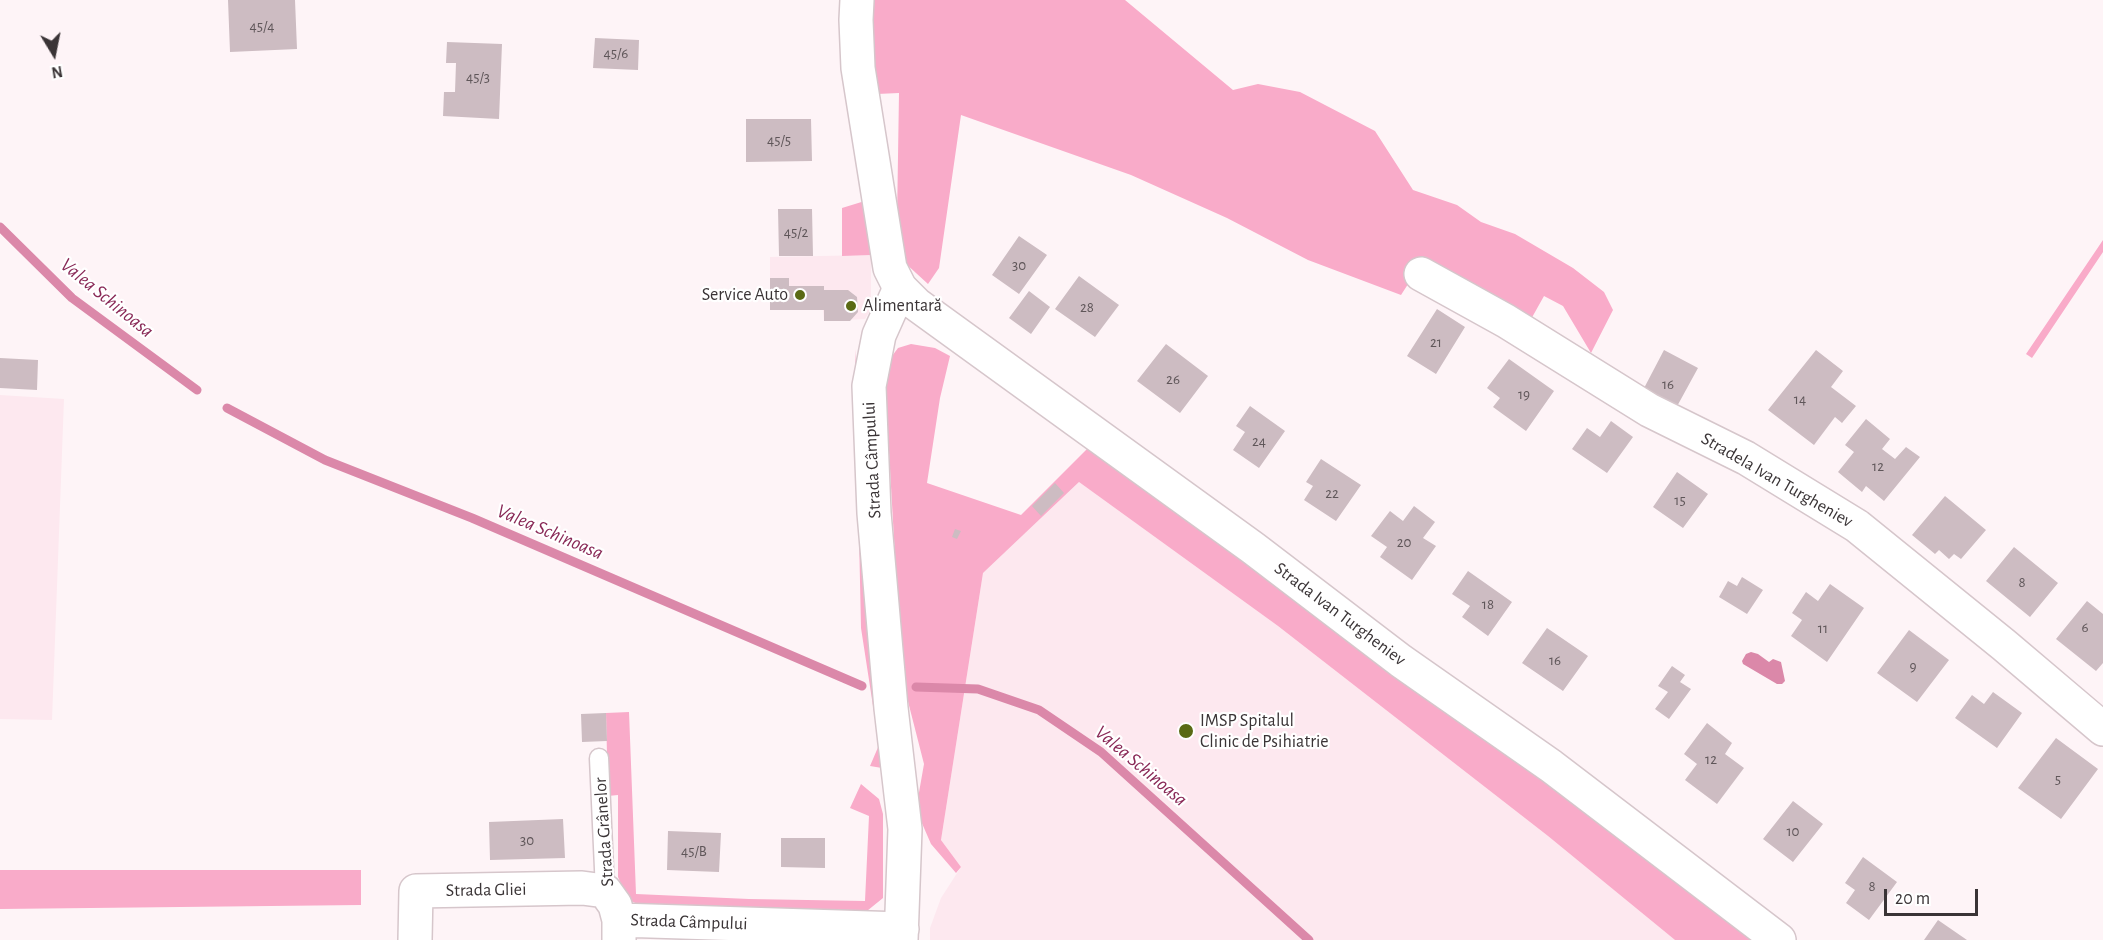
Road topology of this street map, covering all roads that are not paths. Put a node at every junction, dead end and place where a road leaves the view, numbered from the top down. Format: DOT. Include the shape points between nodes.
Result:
graph roads {
  1 [pos="857,0"];
  2 [pos="1421,274"];
  3 [pos="900,288"];
  4 [pos="2103,729"];
  5 [pos="599,758"];
  6 [pos="605,891"];
  7 [pos="620,930"];
  8 [pos="902,934"];
  9 [pos="415,940"];
  10 [pos="1779,940"];
  1 -- 3 [label="street" via="858,68 890,268"];
  2 -- 4 [label="street, Stradela Ivan Turgheniev" via="1506,321 1649,410 1746,458 1857,526"];
  3 -- 8 [label="street, Strada Câmpului" via="879,335 869,386 875,524 905,829"];
  3 -- 10 [label="street, Strada Ivan Turgheniev" via="916,304 1401,661 1551,766"];
  5 -- 6 [label="lane, Strada Grânelor"];
  6 -- 7 [label="street, Strada Grânelor" via="615,905"];
  6 -- 9 [label="street, Strada Gliei" via="416,891"];
  7 -- 8 [label="street, Strada Câmpului"];
}
